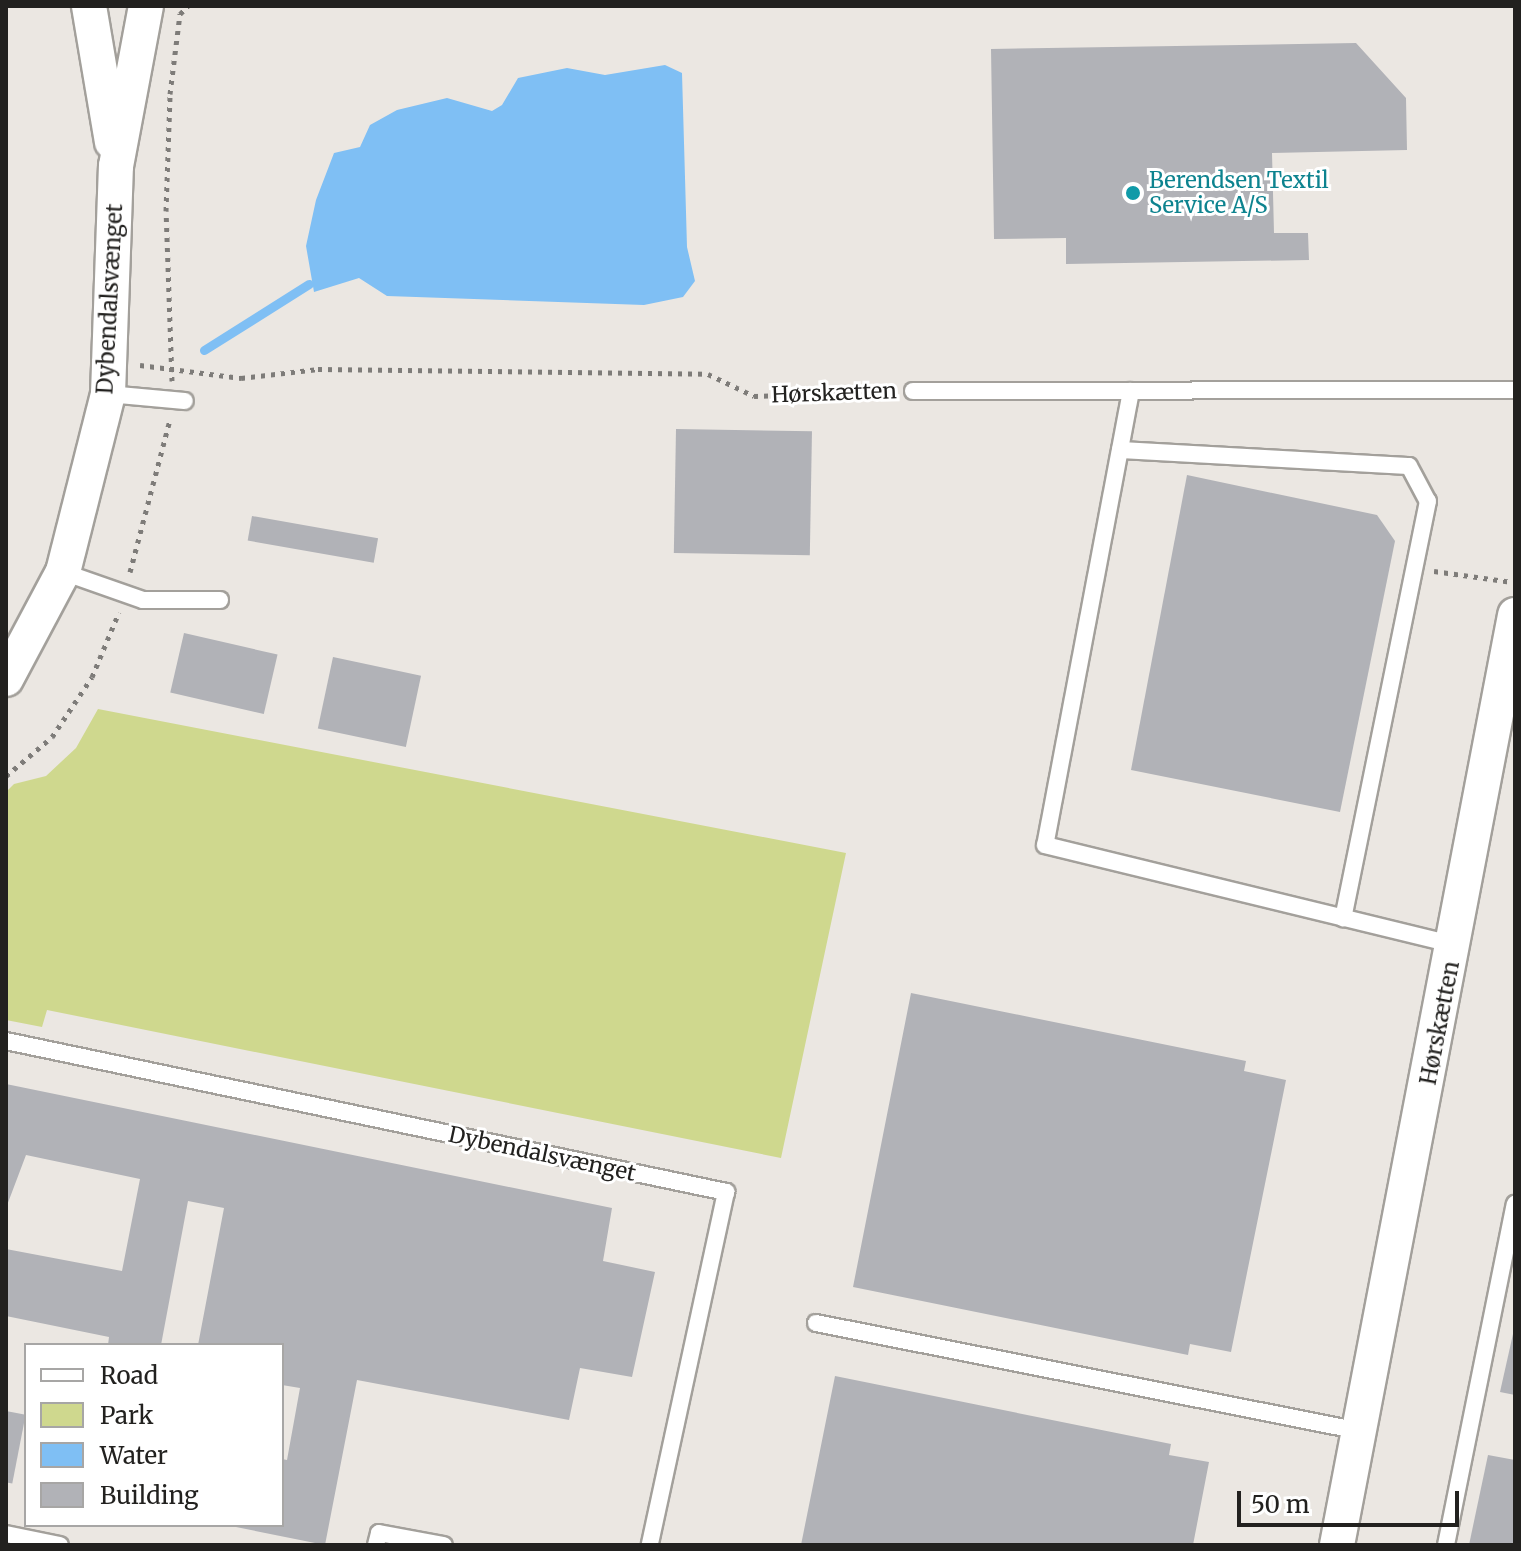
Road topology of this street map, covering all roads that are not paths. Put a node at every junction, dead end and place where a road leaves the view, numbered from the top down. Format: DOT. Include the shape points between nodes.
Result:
graph roads {
  1 [pos="89,6"];
  2 [pos="146,6"];
  3 [pos="116,166"];
  4 [pos="109,378"];
  5 [pos="1515,390"];
  6 [pos="913,391"];
  7 [pos="1131,391"];
  8 [pos="185,401"];
  9 [pos="1120,450"];
  10 [pos="63,572"];
  11 [pos="220,600"];
  12 [pos="1515,615"];
  13 [pos="6,679"];
  14 [pos="1343,918"];
  15 [pos="1456,945"];
  16 [pos="6,1041"];
  17 [pos="1515,1204"];
  18 [pos="816,1323"];
  19 [pos="1360,1431"];
  20 [pos="6,1534"];
  21 [pos="60,1545"];
  22 [pos="376,1545"];
  23 [pos="444,1545"];
  24 [pos="650,1545"];
  25 [pos="1337,1545"];
  26 [pos="1446,1545"];
  1 -- 3 [label="street, Dybendalsvænget"];
  2 -- 3 [label="street, Dybendalsvænget"];
  3 -- 4 [label="street, Dybendalsvænget"];
  4 -- 8 [label="lane"];
  4 -- 10 [label="street, Dybendalsvænget"];
  5 -- 7 [label="lane, Hørskætten"];
  6 -- 7 [label="lane, Hørskætten"];
  7 -- 9 [label="lane"];
  9 -- 14 [label="lane" via="1045,845"];
  9 -- 14 [label="lane" via="1409,466 1428,501"];
  10 -- 11 [label="lane" via="143,600"];
  10 -- 13 [label="street, Dybendalsvænget"];
  12 -- 15 [label="street, Hørskætten"];
  14 -- 15 [label="lane"];
  15 -- 19 [label="street, Hørskætten"];
  16 -- 24 [label="lane, Dybendalsvænget" via="726,1192"];
  17 -- 26 [label="lane"];
  18 -- 19 [label="lane"];
  19 -- 25 [label="street, Hørskætten"];
  20 -- 21 [label="lane"];
  22 -- 23 [label="lane" via="379,1533"];
}
